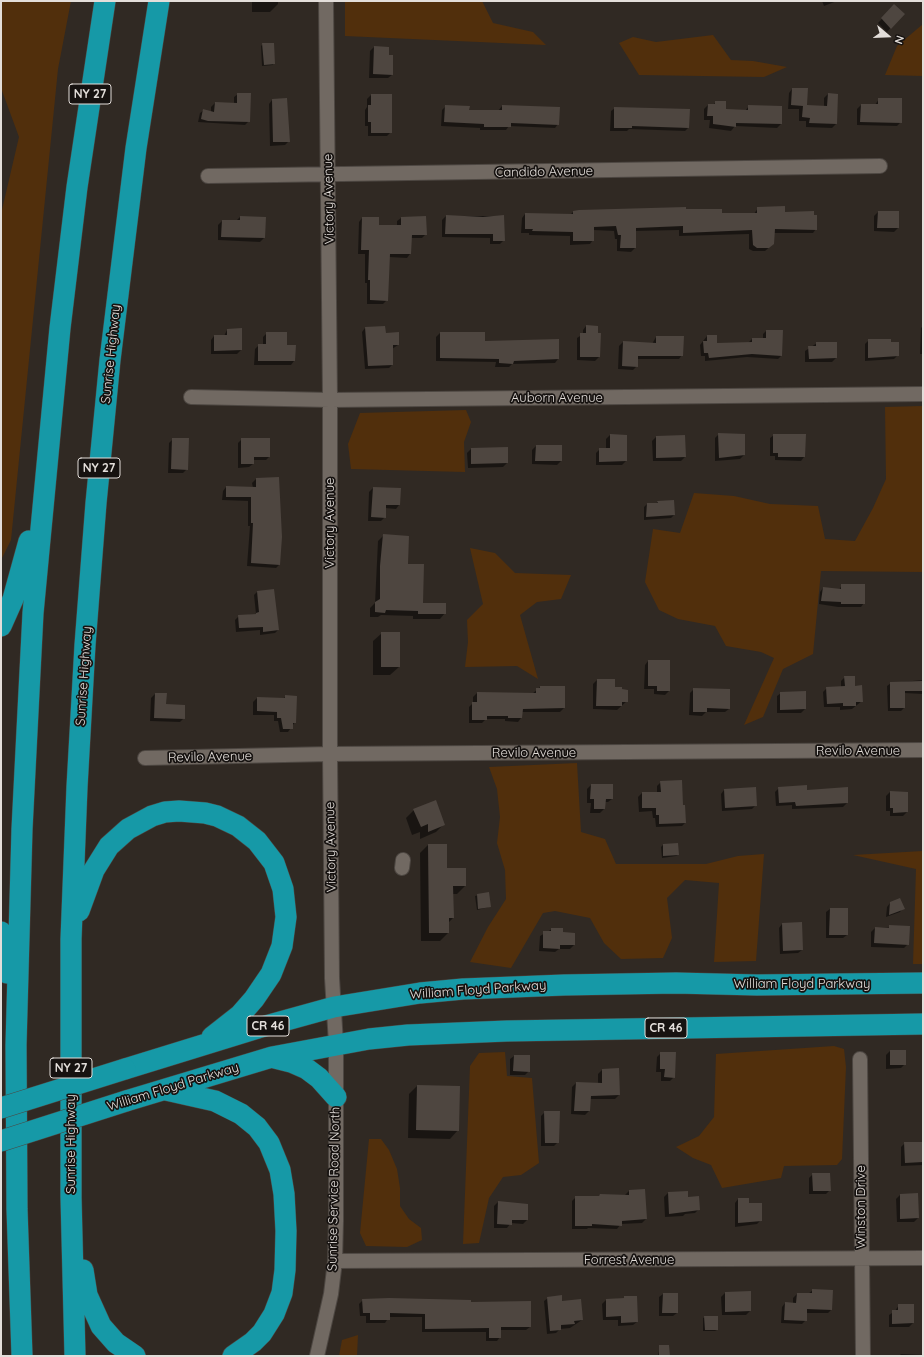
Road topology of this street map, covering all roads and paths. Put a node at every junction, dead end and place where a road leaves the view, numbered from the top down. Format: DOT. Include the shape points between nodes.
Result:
graph roads {
  1 [pos="105,1"];
  2 [pos="159,1"];
  3 [pos="326,1"];
  4 [pos="880,166"];
  5 [pos="328,175"];
  6 [pos="208,176"];
  7 [pos="923,394"];
  8 [pos="191,397"];
  9 [pos="330,400"];
  10 [pos="45,468"];
  11 [pos="1,626"];
  12 [pos="923,750"];
  13 [pos="330,754"];
  14 [pos="145,758"];
  15 [pos="1,932"];
  16 [pos="71,939"];
  17 [pos="923,983"];
  18 [pos="334,1007"];
  19 [pos="923,1024"];
  20 [pos="16,1044"];
  21 [pos="336,1044"];
  22 [pos="202,1045"];
  23 [pos="272,1058"];
  24 [pos="860,1059"];
  25 [pos="165,1090"];
  26 [pos="336,1097"];
  27 [pos="1,1108"];
  28 [pos="1,1141"];
  29 [pos="71,1197"];
  30 [pos="923,1258"];
  31 [pos="862,1259"];
  32 [pos="335,1261"];
  33 [pos="19,1281"];
  34 [pos="9,1356"];
  35 [pos="22,1356"];
  36 [pos="75,1356"];
  37 [pos="135,1356"];
  38 [pos="233,1356"];
  39 [pos="317,1356"];
  40 [pos="863,1356"];
  1 -- 10 [label="highway, NY 27" via="68,256"];
  2 -- 16 [label="highway, Sunrise Highway / NY 27" via="127,218 101,447 81,718"];
  3 -- 5 [label="street, Victory Avenue"];
  4 -- 5 [label="street, Candido Avenue"];
  5 -- 6 [label="street, Candido Avenue"];
  5 -- 9 [label="street, Victory Avenue"];
  7 -- 9 [label="street, Auborn Avenue"];
  8 -- 9 [label="street, Auborn Avenue"];
  9 -- 13 [label="street, Victory Avenue"];
  10 -- 11 [label="highway" via="23,567"];
  10 -- 20 [label="highway, NY 27" via="33,613 22,829"];
  12 -- 13 [label="street, Revilo Avenue"];
  13 -- 14 [label="street, Revilo Avenue"];
  13 -- 18 [label="street, Victory Avenue"];
  15 -- 20 [label="highway"];
  16 -- 22 [label="highway" via="89,881 101,857 117,837 139,821 165,812 193,811 217,816 248,833 266,852 280,876 285,904 282,946 270,974 254,999 240,1015"];
  16 -- 29 [label="highway, Sunrise Highway / NY 27"];
  17 -- 18 [label="highway, William Floyd Parkway / CR 46" via="516,986 420,992"];
  18 -- 21 [label="street, Victory Avenue"];
  18 -- 22 [label="highway, William Floyd Parkway / CR 46"];
  19 -- 21 [label="highway, William Floyd Parkway / CR 46" via="472,1032 408,1035"];
  20 -- 33 [label="highway, NY 27"];
  21 -- 23 [label="highway, William Floyd Parkway / CR 46"];
  21 -- 26 [label="street, Sunrise Service Road North"];
  22 -- 27 [label="highway, William Floyd Parkway / CR 46, bridge"];
  23 -- 25 [label="highway, William Floyd Parkway / CR 46" via="203,1076"];
  23 -- 26 [label="highway" via="307,1069"];
  24 -- 31 [label="street, Winston Drive"];
  25 -- 28 [label="highway, William Floyd Parkway / CR 46, bridge"];
  25 -- 38 [label="highway" via="215,1100 241,1114 269,1143 280,1170 286,1238 286,1270 282,1293 274,1314 262,1333"];
  26 -- 32 [label="street, Sunrise Service Road North"];
  29 -- 36 [label="highway, Sunrise Highway / NY 27"];
  29 -- 37 [label="highway" via="85,1286 91,1306 108,1335"];
  30 -- 31 [label="street, Forrest Avenue"];
  31 -- 32 [label="street, Forrest Avenue"];
  31 -- 40 [label="street, Winston Drive"];
  32 -- 39 [label="street, Sunrise Service Road North" via="331,1294"];
  33 -- 34 [label="highway"];
  33 -- 35 [label="highway, NY 27"];
}
